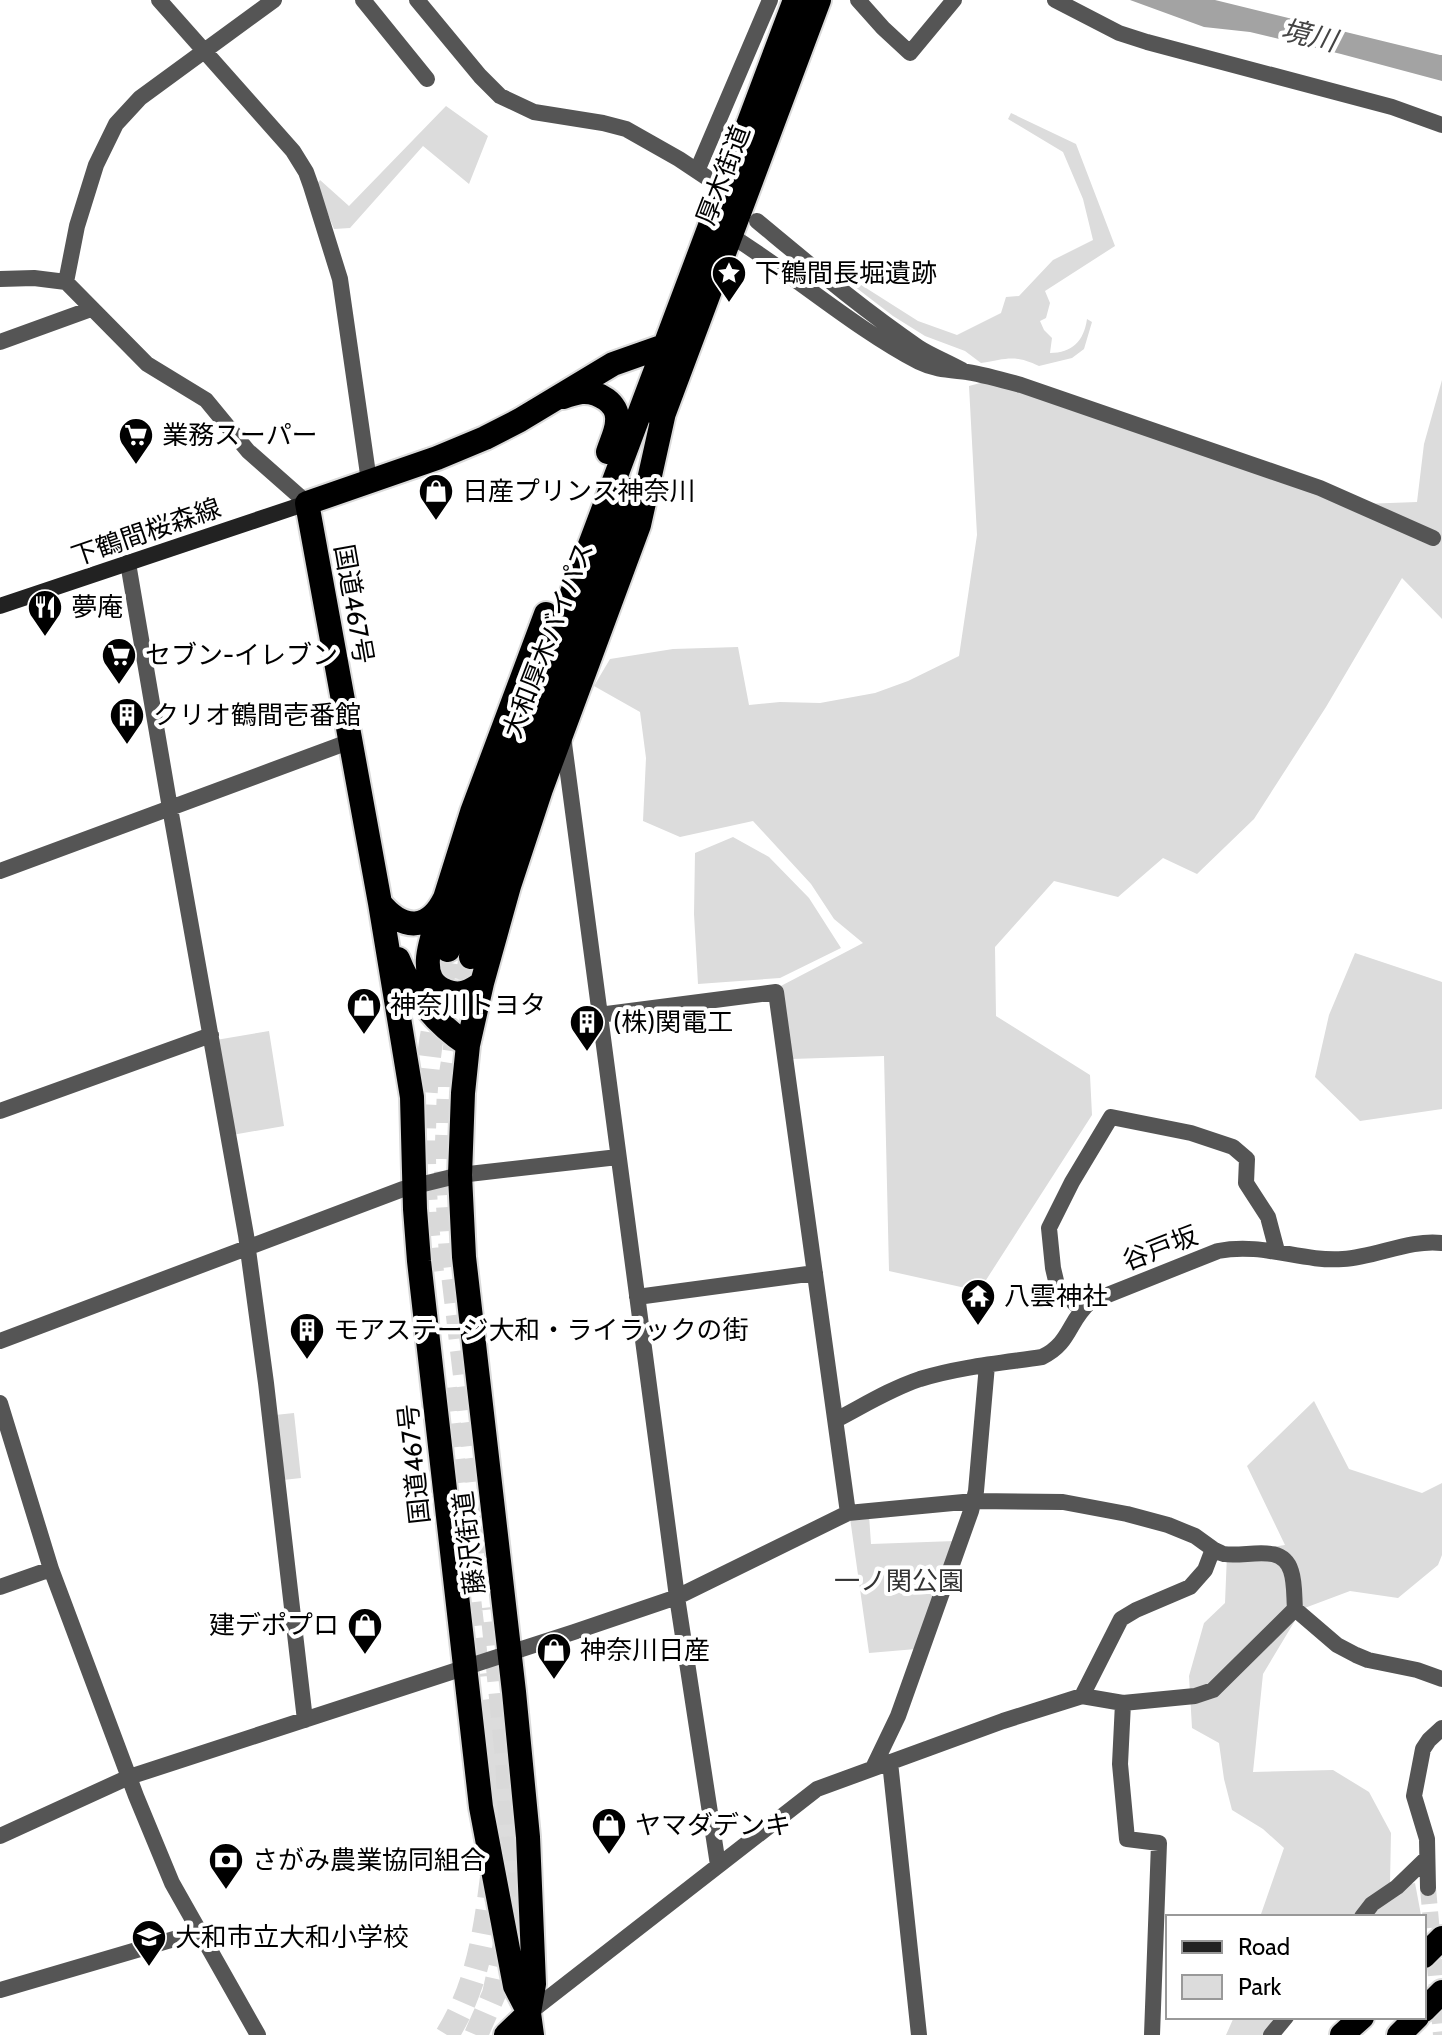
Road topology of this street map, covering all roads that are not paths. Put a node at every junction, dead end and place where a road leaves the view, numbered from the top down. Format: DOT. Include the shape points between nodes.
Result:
graph roads {
  1 [pos="159,0"];
  2 [pos="274,0"];
  3 [pos="363,0"];
  4 [pos="417,0"];
  5 [pos="770,0"];
  6 [pos="795,0"];
  7 [pos="819,0"];
  8 [pos="858,0"];
  9 [pos="954,0"];
  10 [pos="1055,0"];
  11 [pos="204,53"];
  12 [pos="427,79"];
  13 [pos="1442,125"];
  14 [pos="757,221"];
  15 [pos="730,235"];
  16 [pos="0,279"];
  17 [pos="66,282"];
  18 [pos="91,309"];
  19 [pos="0,342"];
  20 [pos="676,346"];
  21 [pos="966,372"];
  22 [pos="558,398"];
  23 [pos="665,408"];
  24 [pos="624,430"];
  25 [pos="606,480"];
  26 [pos="369,481"];
  27 [pos="307,503"];
  28 [pos="1433,538"];
  29 [pos="128,563"];
  30 [pos="0,606"];
  31 [pos="562,731"];
  32 [pos="351,741"];
  33 [pos="170,808"];
  34 [pos="0,871"];
  35 [pos="445,898"];
  36 [pos="380,903"];
  37 [pos="482,983"];
  38 [pos="599,1015"];
  39 [pos="211,1035"];
  40 [pos="458,1038"];
  41 [pos="405,1054"];
  42 [pos="0,1111"];
  43 [pos="618,1157"];
  44 [pos="460,1175"];
  45 [pos="414,1186"];
  46 [pos="1442,1243"];
  47 [pos="248,1247"];
  48 [pos="1277,1251"];
  49 [pos="815,1273"];
  50 [pos="637,1297"];
  51 [pos="1081,1310"];
  52 [pos="0,1341"];
  53 [pos="987,1365"];
  54 [pos="0,1403"];
  55 [pos="836,1420"];
  56 [pos="974,1501"];
  57 [pos="848,1513"];
  58 [pos="1213,1549"];
  59 [pos="51,1569"];
  60 [pos="0,1587"];
  61 [pos="677,1597"];
  62 [pos="1295,1609"];
  63 [pos="510,1653"];
  64 [pos="465,1668"];
  65 [pos="1442,1679"];
  66 [pos="1082,1696"];
  67 [pos="1123,1703"];
  68 [pos="305,1720"];
  69 [pos="1442,1728"];
  70 [pos="890,1762"];
  71 [pos="873,1768"];
  72 [pos="129,1777"];
  73 [pos="0,1836"];
  74 [pos="1427,1858"];
  75 [pos="718,1865"];
  76 [pos="1428,1888"];
  77 [pos="1364,1915"];
  78 [pos="198,1932"];
  79 [pos="1442,1938"];
  80 [pos="1426,1954"];
  81 [pos="0,1990"];
  82 [pos="1442,1992"];
  83 [pos="1426,2008"];
  84 [pos="1284,2019"];
  85 [pos="1360,2019"];
  86 [pos="1415,2019"];
  87 [pos="530,2024"];
  88 [pos="258,2035"];
  89 [pos="506,2035"];
  90 [pos="919,2035"];
  91 [pos="1152,2035"];
  92 [pos="1271,2035"];
  93 [pos="1342,2035"];
  94 [pos="1399,2035"];
  1 -- 11 [label="street"];
  2 -- 11 [label="street"];
  3 -- 12 [label="street"];
  4 -- 5 [label="street" via="500,96 534,112 626,129 702,174"];
  6 -- 20 [label="highway, 厚木街道"];
  7 -- 15 [label="highway, 厚木街道"];
  8 -- 9 [label="street" via="910,53"];
  10 -- 13 [label="street" via="1119,33"];
  11 -- 17 [label="street" via="140,98 116,124 96,165"];
  11 -- 26 [label="street" via="306,172 340,279"];
  14 -- 21 [label="street" via="921,350"];
  15 -- 20 [label="highway, 厚木街道"];
  15 -- 21 [label="street" via="921,363"];
  16 -- 17 [label="street"];
  17 -- 18 [label="street"];
  18 -- 19 [label="street"];
  18 -- 27 [label="street" via="147,364 206,400 248,451"];
  20 -- 22 [label="highway" via="613,364"];
  20 -- 23 [label="highway, 大和厚木バイパス"];
  20 -- 24 [label="highway, 大和厚木バイパス"];
  21 -- 28 [label="street" via="1021,385 1320,488"];
  22 -- 24 [label="highway" via="582,392 603,397"];
  22 -- 26 [label="highway" via="485,438"];
  23 -- 25 [label="highway, 大和厚木バイパス" via="460,953 488,818"];
  23 -- 31 [label="highway, 藤沢街道" via="639,525"];
  24 -- 25 [label="highway, 大和厚木バイパス"];
  24 -- 25 [label="highway"];
  25 -- 35 [label="highway" via="525,668"];
  26 -- 27 [label="highway"];
  27 -- 29 [label="street, 下鶴間桜森線"];
  27 -- 32 [label="highway, 国道467号"];
  29 -- 30 [label="street, 下鶴間桜森線"];
  29 -- 33 [label="street"];
  31 -- 37 [label="highway, 藤沢街道"];
  31 -- 38 [label="street"];
  32 -- 33 [label="street"];
  32 -- 36 [label="highway, 国道467号"];
  33 -- 34 [label="street"];
  33 -- 39 [label="street"];
  35 -- 36 [label="highway" via="435,915 412,924 399,921"];
  35 -- 37 [label="highway" via="426,969 445,991 463,993"];
  36 -- 40 [label="highway, 国道467号" via="410,985"];
  36 -- 41 [label="highway, 国道467号"];
  37 -- 40 [label="highway, 藤沢街道"];
  38 -- 43 [label="street"];
  38 -- 49 [label="street" via="776,992"];
  39 -- 42 [label="street"];
  39 -- 47 [label="street"];
  40 -- 41 [label="highway" via="437,1030 421,1033"];
  40 -- 44 [label="highway, 藤沢街道"];
  41 -- 45 [label="highway, 国道467号" via="412,1097"];
  43 -- 44 [label="street"];
  43 -- 50 [label="street"];
  44 -- 45 [label="street"];
  44 -- 63 [label="highway, 藤沢街道" via="464,1257"];
  45 -- 47 [label="street"];
  45 -- 64 [label="highway, 国道467号"];
  46 -- 48 [label="street, 谷戸坂" via="1341,1260"];
  47 -- 52 [label="street"];
  47 -- 68 [label="street"];
  48 -- 51 [label="street, 谷戸坂" via="1218,1251"];
  48 -- 51 [label="street" via="1268,1217 1246,1183 1247,1159 1233,1147 1111,1117 1049,1228 1057,1285"];
  49 -- 50 [label="street"];
  49 -- 55 [label="street"];
  50 -- 61 [label="street"];
  51 -- 53 [label="street" via="1051,1352"];
  53 -- 55 [label="street" via="911,1383"];
  53 -- 56 [label="street"];
  54 -- 59 [label="street"];
  55 -- 57 [label="street"];
  56 -- 57 [label="street"];
  56 -- 58 [label="street" via="1063,1502 1114,1512 1168,1525"];
  56 -- 71 [label="street" via="898,1716"];
  57 -- 61 [label="street"];
  58 -- 62 [label="street" via="1277,1555 1287,1562"];
  58 -- 66 [label="street" via="1205,1570 1190,1587 1121,1619"];
  59 -- 60 [label="street"];
  59 -- 72 [label="street"];
  61 -- 63 [label="street"];
  61 -- 75 [label="street"];
  62 -- 65 [label="street" via="1356,1655"];
  62 -- 67 [label="street" via="1213,1690"];
  63 -- 64 [label="street"];
  63 -- 87 [label="highway, 藤沢街道" via="528,1837 534,1984"];
  64 -- 68 [label="street"];
  64 -- 87 [label="highway, 国道467号" via="486,1842 515,1986"];
  66 -- 67 [label="street"];
  66 -- 70 [label="street"];
  67 -- 91 [label="street" via="1120,1764 1127,1839 1159,1843"];
  68 -- 72 [label="street"];
  69 -- 74 [label="street" via="1423,1749 1414,1796"];
  70 -- 71 [label="street"];
  70 -- 90 [label="street"];
  71 -- 75 [label="street" via="817,1789"];
  72 -- 73 [label="street"];
  72 -- 78 [label="street"];
  74 -- 76 [label="street"];
  74 -- 77 [label="street"];
  75 -- 87 [label="street"];
  78 -- 81 [label="street"];
  78 -- 88 [label="street"];
  79 -- 80 [label="highway"];
  82 -- 83 [label="highway"];
  84 -- 92 [label="street"];
  85 -- 93 [label="highway"];
  86 -- 94 [label="highway"];
  87 -- 89 [label="highway"];
}
